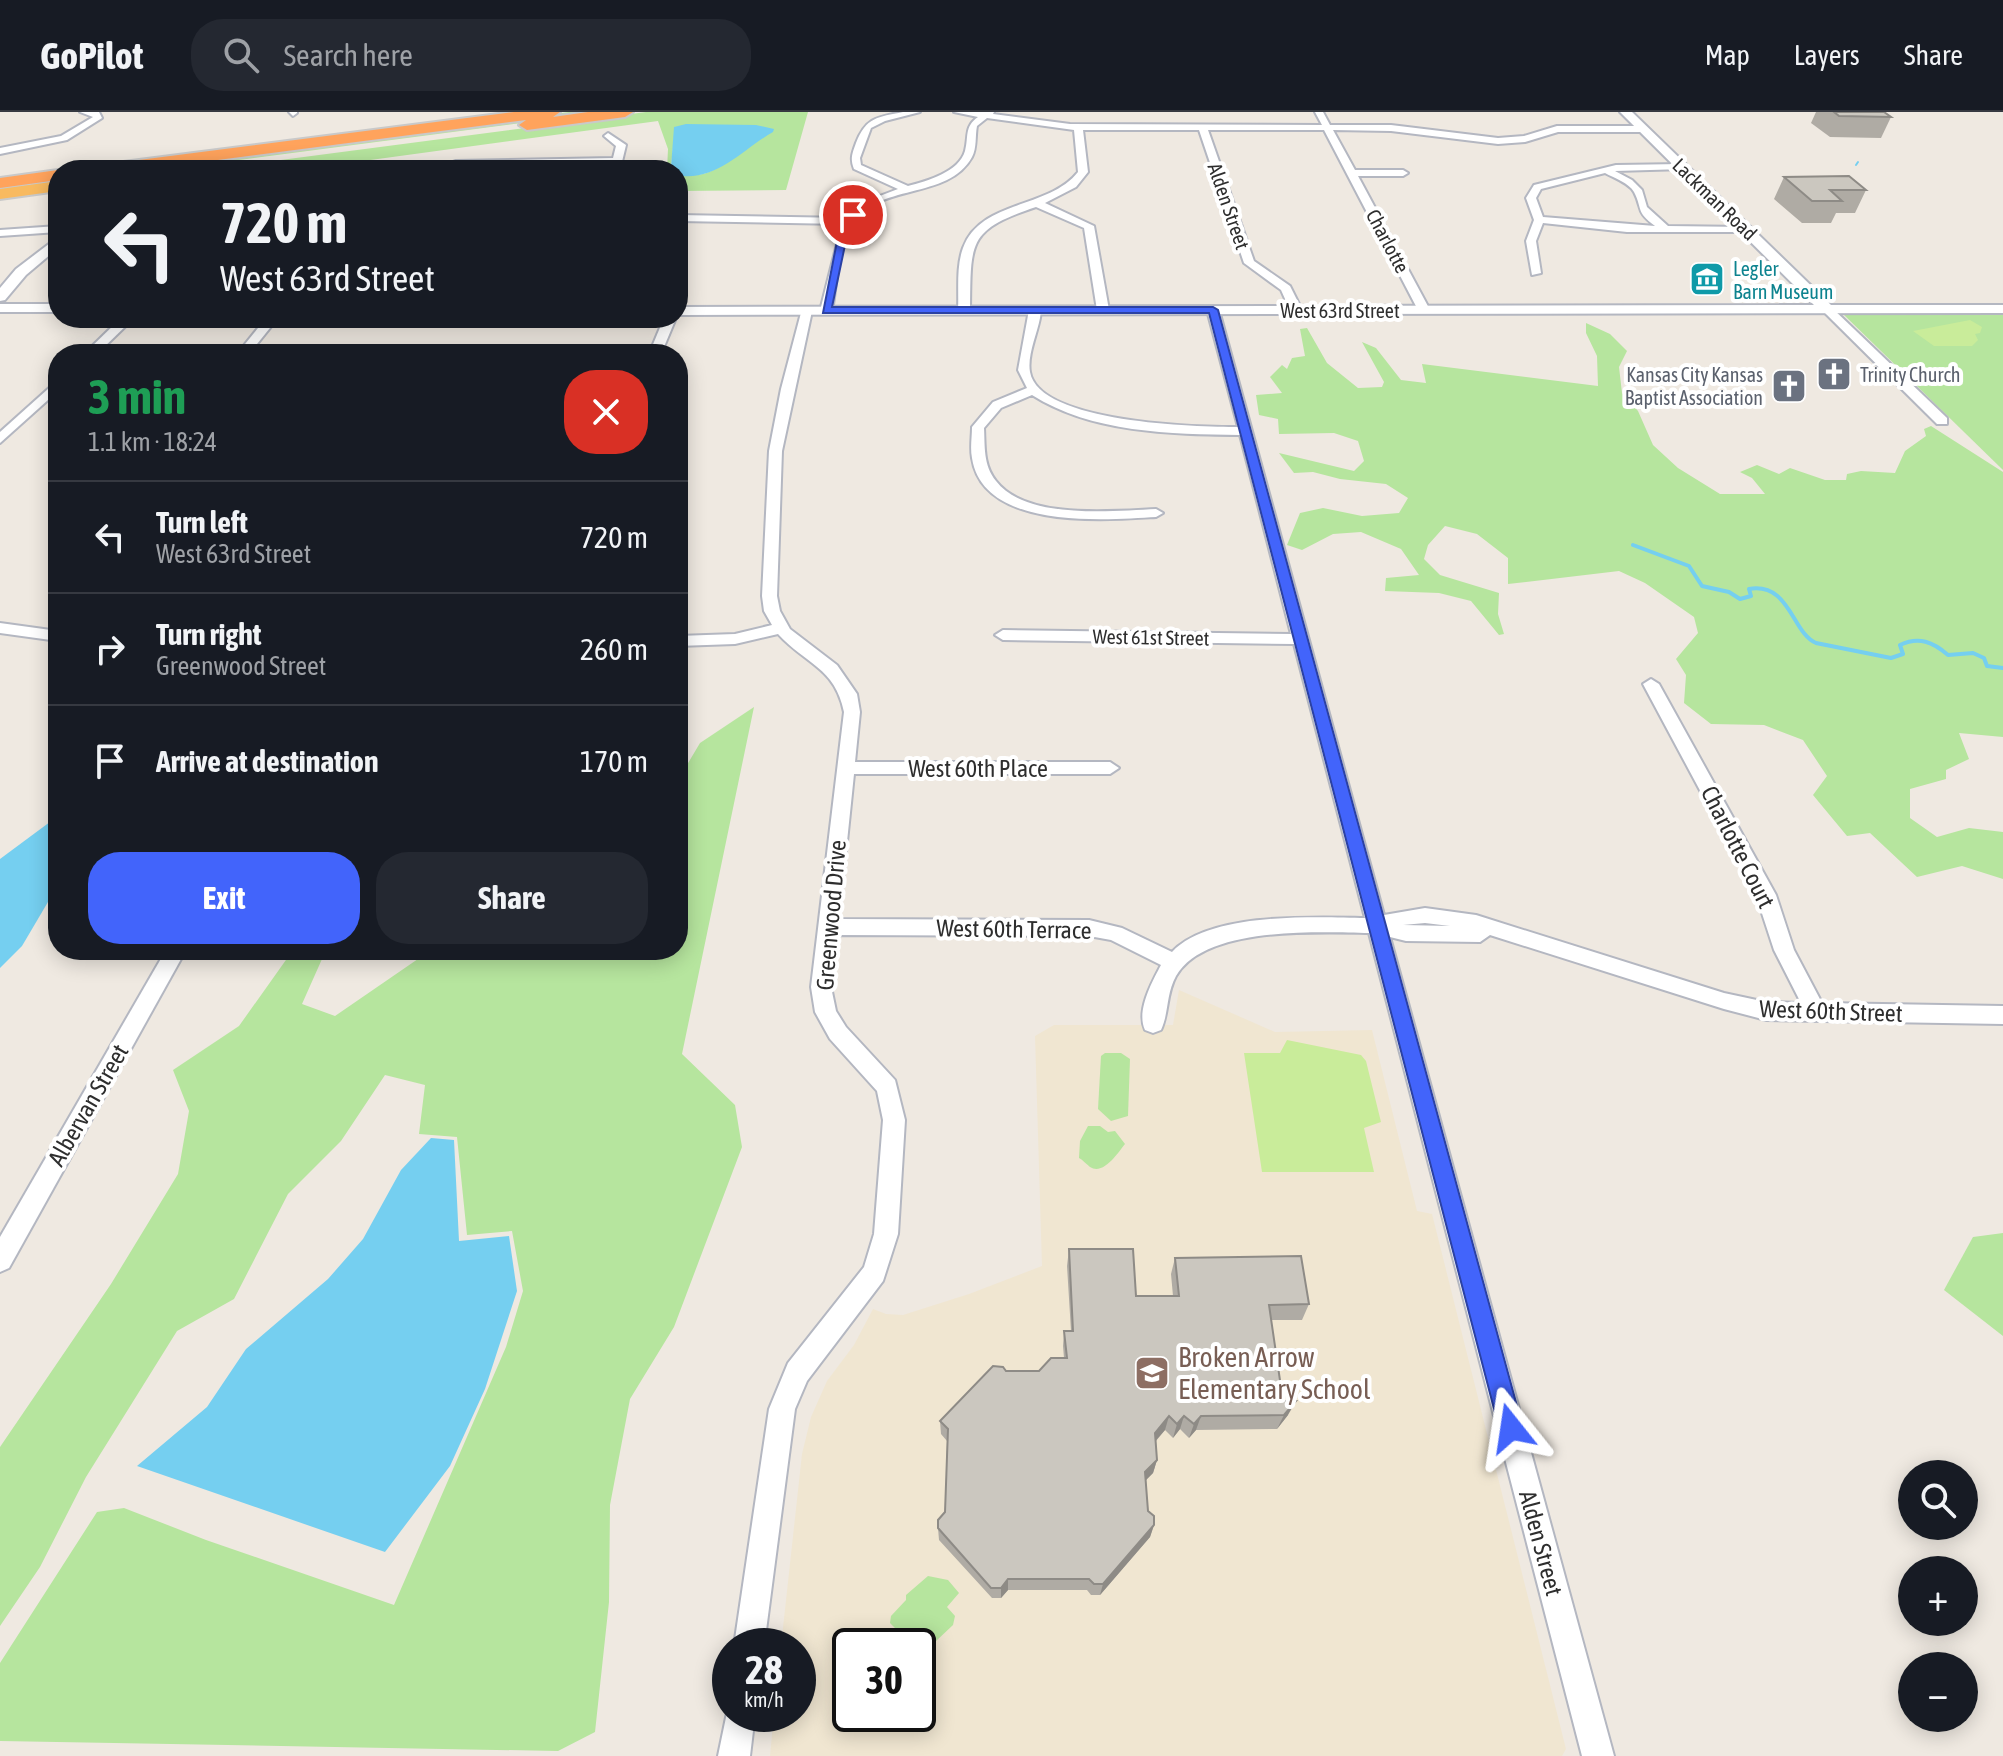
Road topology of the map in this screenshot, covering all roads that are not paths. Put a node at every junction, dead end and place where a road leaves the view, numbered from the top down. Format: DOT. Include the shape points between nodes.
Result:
graph roads {
  1 [pos="84,112"];
  2 [pos="552,112"];
  3 [pos="625,112"];
  4 [pos="916,112"];
  5 [pos="958,112"];
  6 [pos="1319,112"];
  7 [pos="1626,112"];
  8 [pos="987,114"];
  9 [pos="1078,128"];
  10 [pos="1203,128"];
  11 [pos="1327,128"];
  12 [pos="1642,129"];
  13 [pos="608,136"];
  14 [pos="1518,140"];
  15 [pos="0,151"];
  16 [pos="1529,151"];
  17 [pos="236,152"];
  18 [pos="176,160"];
  19 [pos="185,160"];
  20 [pos="259,160"];
  21 [pos="617,160"];
  22 [pos="1682,167"];
  23 [pos="1606,170"];
  24 [pos="1351,173"];
  25 [pos="1403,173"];
  26 [pos="48,178"];
  27 [pos="0,184"];
  28 [pos="48,187"];
  29 [pos="906,189"];
  30 [pos="0,194"];
  31 [pos="1036,203"];
  32 [pos="688,218"];
  33 [pos="1539,220"];
  34 [pos="848,221"];
  35 [pos="1665,229"];
  36 [pos="48,230"];
  37 [pos="1746,230"];
  38 [pos="0,233"];
  39 [pos="48,249"];
  40 [pos="1536,273"];
  41 [pos="0,297"];
  42 [pos="0,308"];
  43 [pos="48,308"];
  44 [pos="1827,309"];
  45 [pos="2003,309"];
  46 [pos="964,310"];
  47 [pos="1035,310"];
  48 [pos="1103,310"];
  49 [pos="1213,310"];
  50 [pos="1296,310"];
  51 [pos="1424,310"];
  52 [pos="688,311"];
  53 [pos="816,311"];
  54 [pos="117,328"];
  55 [pos="264,328"];
  56 [pos="101,344"];
  57 [pos="251,344"];
  58 [pos="1033,390"];
  59 [pos="48,393"];
  60 [pos="1942,421"];
  61 [pos="1247,431"];
  62 [pos="0,439"];
  63 [pos="1156,513"];
  64 [pos="0,628"];
  65 [pos="781,628"];
  66 [pos="48,635"];
  67 [pos="1003,635"];
  68 [pos="1299,639"];
  69 [pos="688,641"];
  70 [pos="1651,684"];
  71 [pos="846,768"];
  72 [pos="1110,768"];
  73 [pos="1376,926"];
  74 [pos="827,927"];
  75 [pos="170,960"];
  76 [pos="1176,963"];
  77 [pos="1817,1014"];
  78 [pos="2003,1015"];
  79 [pos="1153,1024"];
  80 [pos="0,1260"];
  81 [pos="752,1628"];
  82 [pos="737,1732"];
  83 [pos="734,1756"];
  84 [pos="1598,1756"];
  1 -- 15 [label="street" via="98,118 69,138"];
  2 -- 17 [label="highway"];
  3 -- 20 [label="highway"];
  4 -- 29 [label="street" via="867,127 855,158 857,167"];
  5 -- 8 [label="street"];
  6 -- 11 [label="street, Charlotte"];
  7 -- 12 [label="street, Lackman Road"];
  8 -- 9 [label="street"];
  8 -- 29 [label="street" via="973,125 969,154 958,167"];
  9 -- 10 [label="street"];
  9 -- 31 [label="street" via="1083,164 1079,178 1063,192"];
  10 -- 11 [label="street"];
  10 -- 50 [label="street, Alden Street" via="1249,263 1286,288"];
  11 -- 14 [label="street" via="1391,128"];
  11 -- 24 [label="street, Charlotte"];
  12 -- 14 [label="street" via="1557,129"];
  12 -- 22 [label="street, Lackman Road"];
  13 -- 21 [label="street" via="621,145"];
  14 -- 16 [label="street"];
  17 -- 18 [label="highway"];
  17 -- 19 [label="highway"];
  22 -- 23 [label="street"];
  22 -- 37 [label="street, Lackman Road"];
  23 -- 33 [label="street" via="1537,187 1531,198"];
  23 -- 35 [label="street" via="1629,182 1649,217"];
  24 -- 25 [label="street, Charlotte"];
  24 -- 51 [label="street, Charlotte"];
  26 -- 27 [label="highway"];
  28 -- 30 [label="highway"];
  29 -- 34 [label="street" via="863,208"];
  31 -- 46 [label="street" via="995,220 972,237"];
  31 -- 48 [label="street" via="1089,226"];
  32 -- 34 [label="street"];
  33 -- 35 [label="street"];
  33 -- 40 [label="street" via="1531,241"];
  34 -- 53 [label="street"];
  35 -- 37 [label="street"];
  36 -- 38 [label="street"];
  37 -- 44 [label="street, Lackman Road"];
  39 -- 41 [label="street"];
  42 -- 43 [label="street"];
  44 -- 45 [label="street, West 63rd Street"];
  44 -- 51 [label="street, West 63rd Street"];
  44 -- 60 [label="street, Lackman Road"];
  46 -- 47 [label="street, West 63rd Street"];
  46 -- 53 [label="street, West 63rd Street"];
  47 -- 48 [label="street, West 63rd Street"];
  47 -- 58 [label="street" via="1023,371"];
  48 -- 49 [label="street, West 63rd Street"];
  49 -- 50 [label="street, West 63rd Street"];
  49 -- 61 [label="street, Alden Street"];
  50 -- 51 [label="street, West 63rd Street"];
  52 -- 53 [label="street, West 63rd Street"];
  53 -- 65 [label="street" via="778,434 774,470 770,595"];
  54 -- 56 [label="street"];
  55 -- 57 [label="street"];
  58 -- 61 [label="street" via="1070,409 1148,426"];
  58 -- 63 [label="street" via="997,405 980,421 978,464 989,485 1042,511 1090,516"];
  59 -- 62 [label="street"];
  61 -- 68 [label="street, Alden Street"];
  64 -- 66 [label="street"];
  65 -- 69 [label="street" via="735,639"];
  65 -- 71 [label="street, Greenwood Drive" via="786,637 833,668 851,696"];
  67 -- 68 [label="street, West 61st Street"];
  68 -- 73 [label="street, Alden Street"];
  70 -- 77 [label="street, Charlotte Court" via="1766,895 1784,950"];
  71 -- 72 [label="street, West 60th Place"];
  71 -- 74 [label="street, Greenwood Drive"];
  73 -- 76 [label="street" via="1229,930 1189,948"];
  73 -- 77 [label="street, West 60th Street" via="1402,933 1526,939 1748,1008"];
  73 -- 84 [label="street, Alden Street"];
  74 -- 76 [label="street, West 60th Terrace" via="1089,928 1115,933"];
  74 -- 81 [label="street, Greenwood Drive" via="821,987 826,1012 887,1087 894,1120 886,1234 874,1273 797,1372 782,1409"];
  75 -- 80 [label="street, Albervan Street"];
  76 -- 79 [label="street" via="1160,982"];
  77 -- 78 [label="street, West 60th Street"];
  82 -- 83 [label="street"];
}
